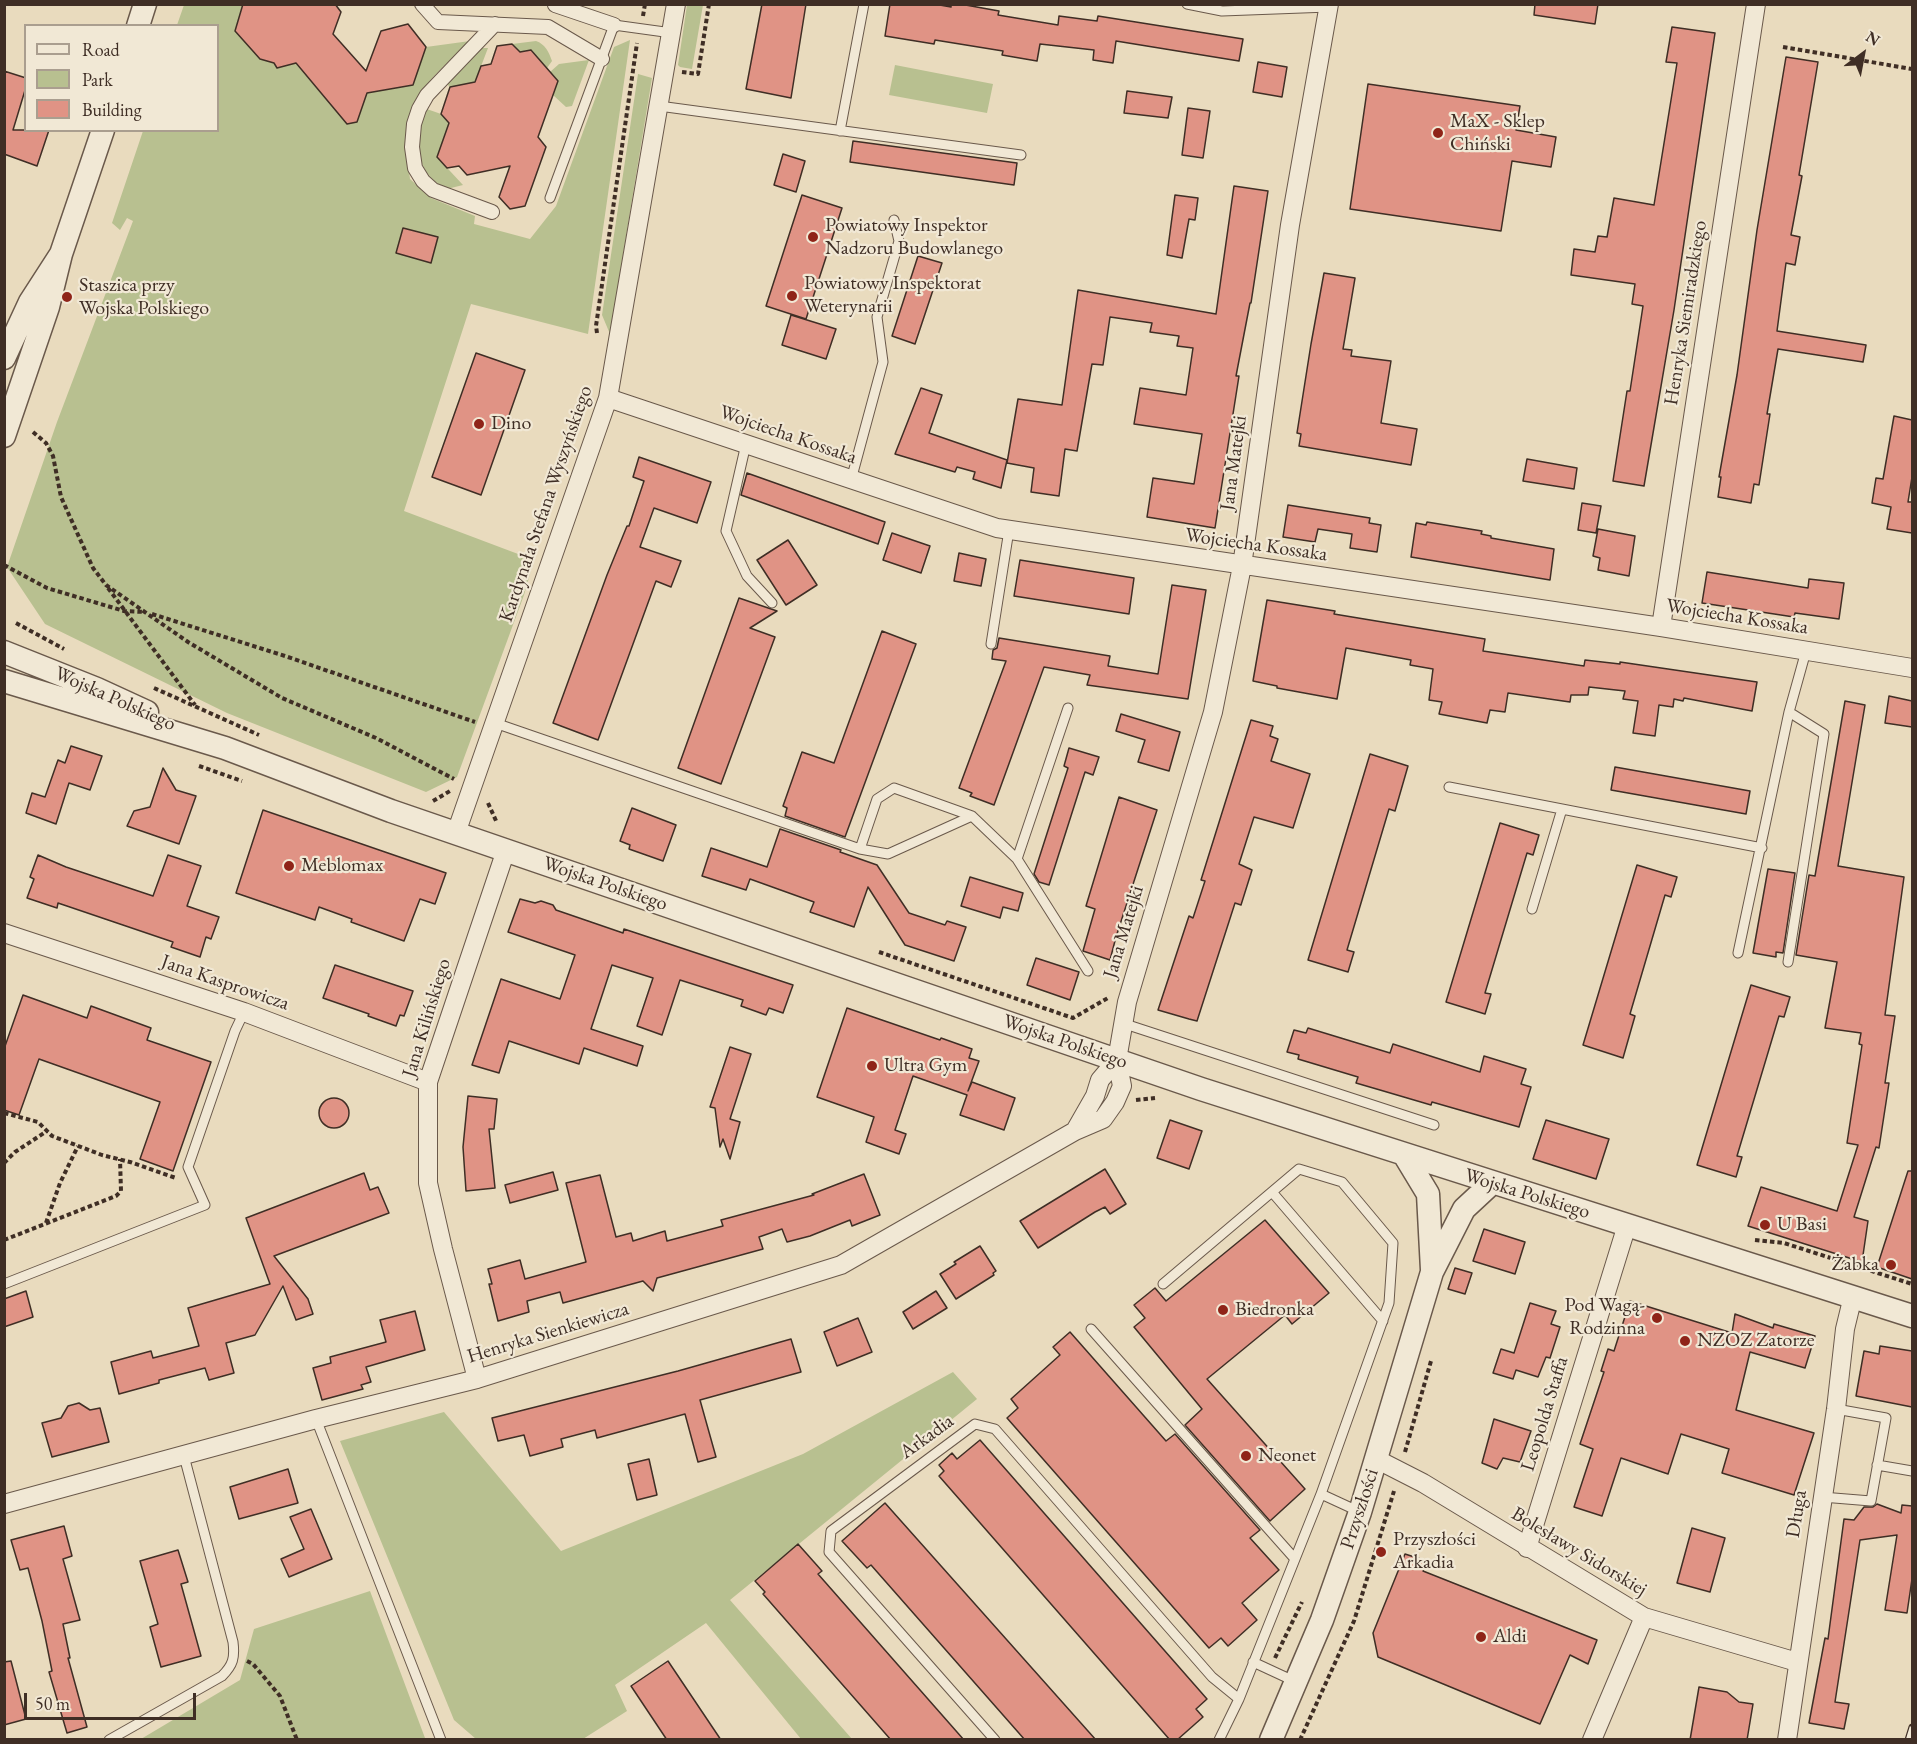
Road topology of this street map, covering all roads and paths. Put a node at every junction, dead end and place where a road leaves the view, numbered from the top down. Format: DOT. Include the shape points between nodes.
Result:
graph roads {
  1 [pos="145,4"];
  2 [pos="422,4"];
  3 [pos="645,4"];
  4 [pos="676,4"];
  5 [pos="864,4"];
  6 [pos="1187,4"];
  7 [pos="1756,4"];
  8 [pos="555,5"];
  9 [pos="1329,6"];
  10 [pos="139,24"];
  11 [pos="495,24"];
  12 [pos="614,25"];
  13 [pos="548,27"];
  14 [pos="639,28"];
  15 [pos="672,33"];
  16 [pos="1783,47"];
  17 [pos="602,59"];
  18 [pos="1912,69"];
  19 [pos="659,106"];
  20 [pos="840,131"];
  21 [pos="102,132"];
  22 [pos="1021,154"];
  23 [pos="550,198"];
  24 [pos="492,212"];
  25 [pos="894,220"];
  26 [pos="61,254"];
  27 [pos="597,337"];
  28 [pos="4,358"];
  29 [pos="608,398"];
  30 [pos="33,432"];
  31 [pos="4,436"];
  32 [pos="747,444"];
  33 [pos="851,480"];
  34 [pos="1009,530"];
  35 [pos="4,565"];
  36 [pos="1242,566"];
  37 [pos="106,585"];
  38 [pos="772,603"];
  39 [pos="124,611"];
  40 [pos="146,612"];
  41 [pos="1661,627"];
  42 [pos="10,643"];
  43 [pos="991,644"];
  44 [pos="65,650"];
  45 [pos="1806,651"];
  46 [pos="1912,668"];
  47 [pos="4,681"];
  48 [pos="152,687"];
  49 [pos="195,706"];
  50 [pos="1068,708"];
  51 [pos="1789,712"];
  52 [pos="451,715"];
  53 [pos="495,723"];
  54 [pos="268,739"];
  55 [pos="225,748"];
  56 [pos="194,764"];
  57 [pos="250,784"];
  58 [pos="1449,787"];
  59 [pos="428,804"];
  60 [pos="1562,809"];
  61 [pos="972,816"];
  62 [pos="456,833"];
  63 [pos="1762,848"];
  64 [pos="860,849"];
  65 [pos="506,850"];
  66 [pos="1017,859"];
  67 [pos="1532,909"];
  68 [pos="4,933"];
  69 [pos="1738,953"];
  70 [pos="1788,962"];
  71 [pos="1088,971"];
  72 [pos="244,1012"];
  73 [pos="1122,1023"];
  74 [pos="1117,1060"];
  75 [pos="428,1082"];
  76 [pos="1166,1098"];
  77 [pos="1115,1102"];
  78 [pos="4,1113"];
  79 [pos="1434,1125"];
  80 [pos="47,1131"];
  81 [pos="1075,1131"];
  82 [pos="78,1146"];
  83 [pos="1406,1156"];
  84 [pos="120,1159"];
  85 [pos="4,1163"];
  86 [pos="188,1167"];
  87 [pos="1492,1183"];
  88 [pos="1272,1192"];
  89 [pos="46,1224"];
  90 [pos="1628,1225"];
  91 [pos="4,1240"];
  92 [pos="1432,1272"];
  93 [pos="4,1284"];
  94 [pos="1163,1284"];
  95 [pos="1853,1296"];
  96 [pos="1912,1316"];
  97 [pos="1383,1321"];
  98 [pos="1091,1329"];
  99 [pos="477,1379"];
  100 [pos="1836,1409"];
  101 [pos="316,1419"];
  102 [pos="184,1456"];
  103 [pos="1376,1458"];
  104 [pos="1878,1465"];
  105 [pos="1912,1471"];
  106 [pos="1321,1494"];
  107 [pos="1822,1497"];
  108 [pos="4,1504"];
  109 [pos="1360,1512"];
  110 [pos="1527,1548"];
  111 [pos="1295,1560"];
  112 [pos="1306,1595"];
  113 [pos="1644,1617"];
  114 [pos="235,1656"];
  115 [pos="1253,1662"];
  116 [pos="1797,1662"];
  117 [pos="1269,1670"];
  118 [pos="1297,1682"];
  119 [pos="1239,1699"];
  120 [pos="109,1740"];
  121 [pos="297,1740"];
  122 [pos="441,1740"];
  123 [pos="995,1740"];
  124 [pos="1219,1740"];
  125 [pos="1271,1740"];
  126 [pos="1592,1740"];
  127 [pos="1786,1740"];
  1 -- 10 [label="street"];
  2 -- 11 [label="street" via="438,22"];
  3 -- 14 [label="path"];
  4 -- 15 [label="street, Kardynała Stefana Wyszyńskiego"];
  5 -- 20 [label="lane"];
  6 -- 9 [label="lane" via="1222,11"];
  7 -- 41 [label="street, Henryka Siemiradzkiego"];
  8 -- 12 [label="street"];
  8 -- 13 [label="street"];
  9 -- 36 [label="street, Jana Matejki" via="1290,225"];
  11 -- 13 [label="street"];
  11 -- 24 [label="street" via="427,95 414,123 412,147 415,168 433,190"];
  12 -- 14 [label="lane"];
  12 -- 17 [label="lane"];
  13 -- 17 [label="street"];
  14 -- 15 [label="lane"];
  14 -- 27 [label="path"];
  15 -- 19 [label="street, Kardynała Stefana Wyszyńskiego"];
  16 -- 18 [label="path"];
  17 -- 23 [label="lane"];
  19 -- 20 [label="lane"];
  19 -- 29 [label="street, Kardynała Stefana Wyszyńskiego"];
  20 -- 22 [label="lane"];
  21 -- 26 [label="street"];
  25 -- 33 [label="lane" via="899,241 877,317 883,362"];
  26 -- 28 [label="street" via="30,302"];
  26 -- 31 [label="street" via="48,307"];
  29 -- 32 [label="street, Wojciecha Kossaka"];
  29 -- 53 [label="street, Kardynała Stefana Wyszyńskiego"];
  30 -- 37 [label="path" via="46,442 53,456 61,497 93,568"];
  32 -- 33 [label="street, Wojciecha Kossaka"];
  32 -- 38 [label="lane" via="726,531 747,576"];
  33 -- 34 [label="street, Wojciecha Kossaka"];
  34 -- 36 [label="street, Wojciecha Kossaka"];
  34 -- 43 [label="lane"];
  35 -- 39 [label="path" via="47,588"];
  36 -- 41 [label="street, Wojciecha Kossaka"];
  36 -- 73 [label="street, Jana Matejki" via="1213,712"];
  37 -- 39 [label="path"];
  37 -- 40 [label="path"];
  39 -- 40 [label="path"];
  39 -- 49 [label="path"];
  40 -- 52 [label="path"];
  40 -- 59 [label="path" via="282,698 376,738 457,781 454,788"];
  41 -- 45 [label="street, Wojciecha Kossaka"];
  42 -- 44 [label="path"];
  42 -- 55 [label="street, Wojska Polskiego" via="97,689"];
  45 -- 46 [label="street, Wojciecha Kossaka"];
  45 -- 51 [label="lane"];
  47 -- 55 [label="street, Wojska Polskiego"];
  48 -- 49 [label="path"];
  49 -- 54 [label="path"];
  50 -- 66 [label="lane"];
  51 -- 63 [label="lane"];
  51 -- 70 [label="lane" via="1824,734"];
  53 -- 62 [label="street, Kardynała Stefana Wyszyńskiego"];
  53 -- 64 [label="lane"];
  55 -- 62 [label="street, Wojska Polskiego"];
  56 -- 57 [label="path"];
  58 -- 60 [label="lane"];
  60 -- 63 [label="lane"];
  60 -- 67 [label="lane"];
  61 -- 64 [label="lane" via="888,854"];
  61 -- 64 [label="lane" via="894,788 877,799"];
  61 -- 66 [label="lane"];
  62 -- 65 [label="street, Wojska Polskiego"];
  63 -- 69 [label="lane"];
  65 -- 74 [label="street, Wojska Polskiego"];
  65 -- 75 [label="street, Jana Kilińskiego"];
  66 -- 71 [label="lane"];
  68 -- 72 [label="street, Jana Kasprowicza"];
  72 -- 75 [label="street, Jana Kasprowicza"];
  72 -- 86 [label="lane"];
  73 -- 74 [label="street, Jana Matejki"];
  73 -- 79 [label="lane"];
  74 -- 77 [label="street" via="1122,1086"];
  74 -- 81 [label="street" via="1100,1080"];
  74 -- 83 [label="street, Wojska Polskiego"];
  75 -- 99 [label="street, Jana Kilińskiego" via="428,1182"];
  76 -- 77 [label="path"];
  77 -- 81 [label="street, Henryka Sienkiewicza" via="1102,1119"];
  78 -- 80 [label="path" via="38,1122"];
  80 -- 82 [label="path"];
  80 -- 85 [label="path"];
  81 -- 99 [label="street, Henryka Sienkiewicza" via="841,1265"];
  82 -- 84 [label="path"];
  82 -- 89 [label="path"];
  83 -- 87 [label="street, Wojska Polskiego"];
  83 -- 92 [label="street, Przyszłości" via="1428,1194"];
  84 -- 86 [label="path" via="176,1178"];
  84 -- 89 [label="path" via="121,1191 116,1196"];
  86 -- 93 [label="lane" via="206,1205"];
  87 -- 90 [label="street, Wojska Polskiego"];
  87 -- 92 [label="street, Przyszłości" via="1464,1209"];
  88 -- 94 [label="lane"];
  88 -- 97 [label="lane"];
  88 -- 97 [label="lane" via="1299,1169 1341,1182 1393,1243 1389,1303"];
  89 -- 91 [label="path"];
  90 -- 95 [label="street, Wojska Polskiego"];
  90 -- 110 [label="street, Leopolda Staffa"];
  92 -- 103 [label="street, Przyszłości"];
  95 -- 96 [label="street, Wojska Polskiego"];
  95 -- 100 [label="street, Długa" via="1845,1329"];
  97 -- 106 [label="lane"];
  98 -- 111 [label="lane"];
  99 -- 101 [label="street, Henryka Sienkiewicza"];
  100 -- 104 [label="lane" via="1886,1418"];
  100 -- 107 [label="street, Długa"];
  101 -- 102 [label="street, Henryka Sienkiewicza"];
  101 -- 122 [label="lane"];
  102 -- 108 [label="street, Henryka Sienkiewicza"];
  102 -- 114 [label="lane"];
  103 -- 109 [label="street, Przyszłości"];
  103 -- 110 [label="street, Bolesławy Sidorskiej" via="1424,1483"];
  104 -- 105 [label="lane"];
  104 -- 107 [label="lane" via="1871,1501"];
  106 -- 109 [label="lane"];
  106 -- 111 [label="lane"];
  107 -- 116 [label="street, Długa"];
  109 -- 118 [label="street, Przyszłości"];
  110 -- 113 [label="street, Bolesławy Sidorskiej"];
  111 -- 115 [label="lane"];
  112 -- 117 [label="path"];
  113 -- 116 [label="street"];
  113 -- 126 [label="street, Bolesławy Sidorskiej"];
  114 -- 120 [label="lane" via="222,1676"];
  114 -- 121 [label="path" via="253,1664 280,1696"];
  115 -- 117 [label="lane"];
  115 -- 119 [label="lane"];
  116 -- 127 [label="street, Długa"];
  117 -- 118 [label="lane"];
  118 -- 125 [label="street, Przyszłości"];
  119 -- 123 [label="lane, Arkadia" via="1212,1677 995,1429 975,1424 831,1531 829,1552"];
  119 -- 124 [label="lane"];
}
